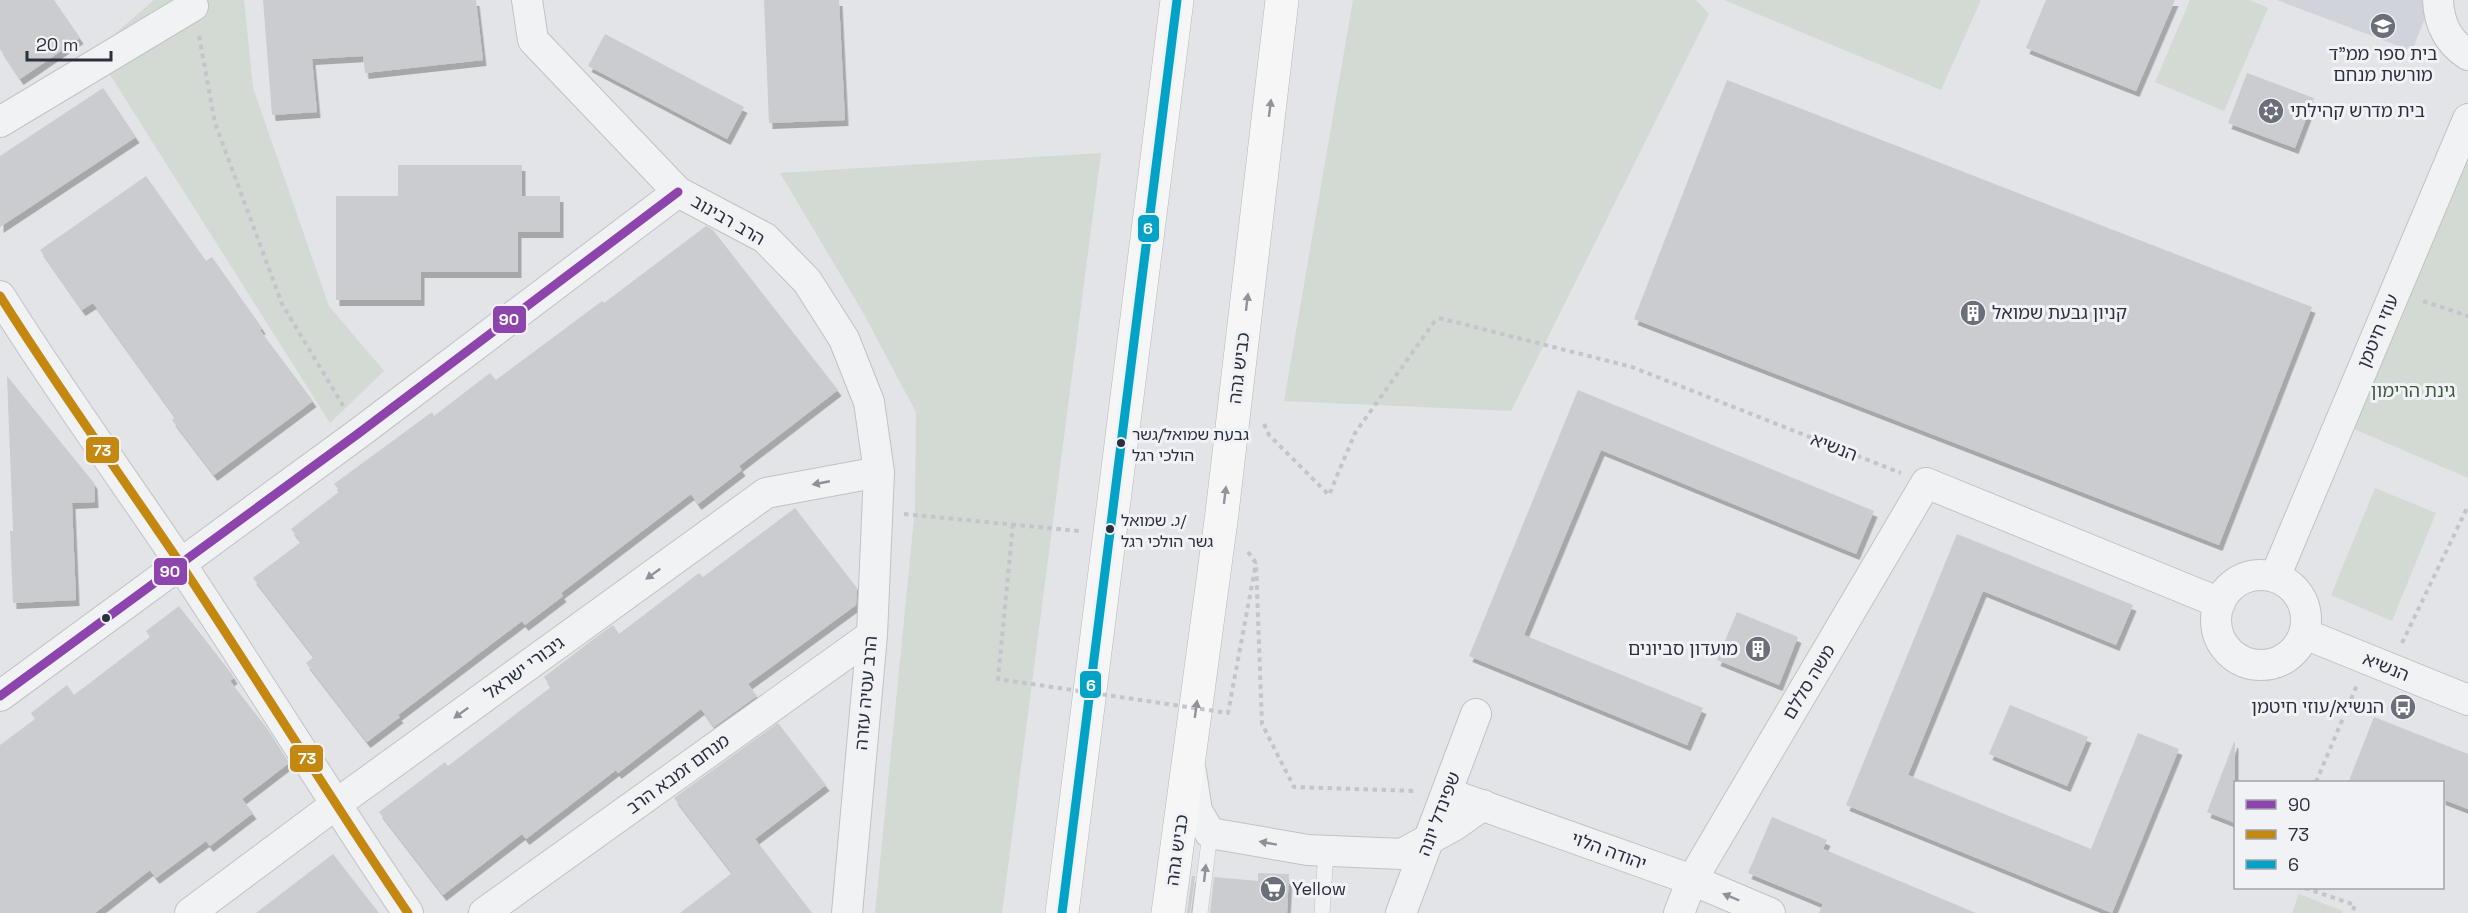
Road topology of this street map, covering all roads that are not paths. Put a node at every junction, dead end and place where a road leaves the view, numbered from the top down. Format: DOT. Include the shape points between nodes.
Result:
graph roads {
  1 [pos="527,0"];
  2 [pos="1177,0"];
  3 [pos="1282,0"];
  4 [pos="2438,0"];
  5 [pos="193,6"];
  6 [pos="2468,56"];
  7 [pos="2468,119"];
  8 [pos="0,122"];
  9 [pos="678,192"];
  10 [pos="0,296"];
  11 [pos="13,339"];
  12 [pos="879,472"];
  13 [pos="181,565"];
  14 [pos="2275,577"];
  15 [pos="2220,603"];
  16 [pos="2305,634"];
  17 [pos="872,635"];
  18 [pos="0,696"];
  19 [pos="2468,700"];
  20 [pos="1476,714"];
  21 [pos="1189,760"];
  22 [pos="1447,793"];
  23 [pos="335,805"];
  24 [pos="1483,805"];
  25 [pos="1210,833"];
  26 [pos="1429,838"];
  27 [pos="1326,851"];
  28 [pos="1692,880"];
  29 [pos="190,913"];
  30 [pos="408,913"];
  31 [pos="484,913"];
  32 [pos="847,913"];
  33 [pos="1062,913"];
  34 [pos="1168,913"];
  35 [pos="1200,913"];
  36 [pos="1322,913"];
  37 [pos="1401,913"];
  38 [pos="1679,913"];
  39 [pos="1770,913"];
  1 -- 9 [label="street, הרב רבינוב" via="533,40"];
  2 -- 33 [label="highway"];
  21 -- 3 [label="highway, כביש גהה, one-way"];
  4 -- 6 [label="street" via="2445,32"];
  5 -- 8 [label="street"];
  7 -- 14 [label="street, עוזי חיטמן"];
  9 -- 12 [label="street, הרב רבינוב" via="765,238 807,281 844,339 869,402"];
  9 -- 13 [label="street"];
  10 -- 11 [label="street"];
  11 -- 13 [label="street"];
  12 -- 17 [label="street, הרב עטיה עזרה"];
  12 -- 23 [label="street, גיבורי ישראל, one-way" via="766,493"];
  13 -- 18 [label="street"];
  13 -- 23 [label="street"];
  14 -- 15 [label="street" via="2259,576 2237,582"];
  14 -- 16 [label="street" via="2295,590 2303,604"];
  15 -- 16 [label="street" via="2216,618 2221,641 2231,653 2251,664 2266,665 2285,659 2297,649"];
  15 -- 28 [label="street, משה סללם" via="1926,483"];
  16 -- 19 [label="street, הנשיא"];
  17 -- 31 [label="street, מנחם זמבא הרב"];
  17 -- 32 [label="street, הרב עטיה עזרה"];
  20 -- 22 [label="street, שפינדל יונה"];
  21 -- 25 [label="street" via="1197,811"];
  21 -- 34 [label="highway, כביש גהה"];
  22 -- 24 [label="street, יהודה הלוי"];
  22 -- 26 [label="street, שפינדל יונה"];
  23 -- 29 [label="street, גיבורי ישראל"];
  23 -- 30 [label="street"];
  24 -- 26 [label="street"];
  24 -- 28 [label="street, יהודה הלוי"];
  27 -- 25 [label="street, one-way"];
  35 -- 25 [label="lane, one-way"];
  26 -- 27 [label="street" via="1402,854"];
  26 -- 37 [label="street, שפינדל יונה"];
  27 -- 36 [label="lane"];
  28 -- 38 [label="street, משה סללם"];
  39 -- 28 [label="street, יהודה הלוי, one-way"];
}
